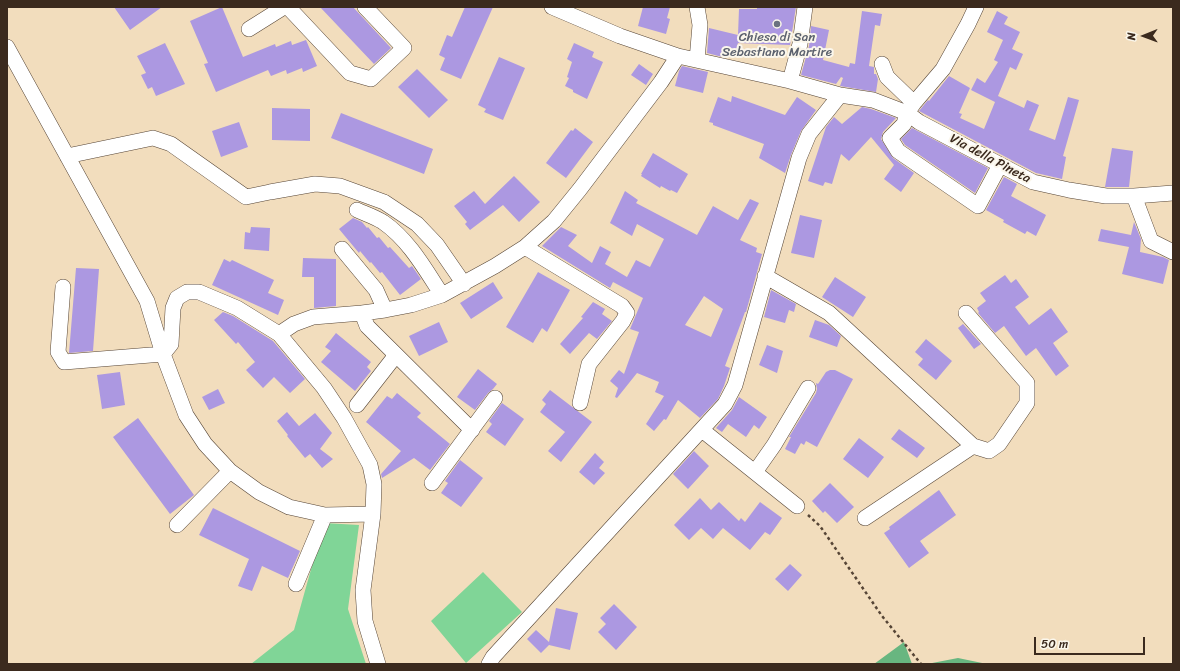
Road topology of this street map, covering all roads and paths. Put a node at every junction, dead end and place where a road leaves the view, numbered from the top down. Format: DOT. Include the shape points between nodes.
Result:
graph roads {
  1 [pos="284,7"];
  2 [pos="288,7"];
  3 [pos="365,7"];
  4 [pos="552,7"];
  5 [pos="697,7"];
  6 [pos="804,7"];
  7 [pos="976,7"];
  8 [pos="249,29"];
  9 [pos="7,47"];
  10 [pos="678,56"];
  11 [pos="697,60"];
  12 [pos="882,64"];
  13 [pos="790,81"];
  14 [pos="840,94"];
  15 [pos="910,108"];
  16 [pos="67,156"];
  17 [pos="1000,165"];
  18 [pos="1173,193"];
  19 [pos="1134,196"];
  20 [pos="357,210"];
  21 [pos="525,247"];
  22 [pos="342,249"];
  23 [pos="1173,252"];
  24 [pos="765,276"];
  25 [pos="464,284"];
  26 [pos="63,288"];
  27 [pos="442,295"];
  28 [pos="385,310"];
  29 [pos="966,313"];
  30 [pos="362,314"];
  31 [pos="279,334"];
  32 [pos="163,354"];
  33 [pos="396,355"];
  34 [pos="808,388"];
  35 [pos="495,398"];
  36 [pos="580,403"];
  37 [pos="356,405"];
  38 [pos="472,430"];
  39 [pos="702,430"];
  40 [pos="973,446"];
  41 [pos="230,471"];
  42 [pos="755,472"];
  43 [pos="432,483"];
  44 [pos="797,506"];
  45 [pos="373,514"];
  46 [pos="325,515"];
  47 [pos="865,518"];
  48 [pos="177,525"];
  49 [pos="296,584"];
  50 [pos="378,664"];
  51 [pos="489,664"];
  52 [pos="921,664"];
  1 -- 8 [label="street"];
  2 -- 3 [label="street" via="350,73 371,79 404,48"];
  4 -- 10 [label="street" via="620,36"];
  5 -- 11 [label="street" via="700,25"];
  6 -- 13 [label="street" via="800,44"];
  7 -- 15 [label="street" via="943,69"];
  9 -- 16 [label="street"];
  10 -- 11 [label="street"];
  10 -- 21 [label="street" via="580,190 554,221"];
  11 -- 13 [label="street"];
  12 -- 15 [label="street" via="887,77"];
  13 -- 14 [label="street"];
  14 -- 15 [label="street"];
  14 -- 24 [label="street" via="809,134 799,158"];
  15 -- 17 [label="street, Via della Pineta" via="919,122"];
  15 -- 17 [label="street" via="904,124 890,138 898,151 978,206"];
  16 -- 25 [label="street" via="153,138 171,144 246,197 315,184 340,186 384,202 417,224 437,245"];
  16 -- 32 [label="street" via="147,301"];
  17 -- 19 [label="street, Via della Pineta" via="1034,182 1106,196"];
  18 -- 19 [label="street, Via della Pineta"];
  19 -- 23 [label="street" via="1152,241"];
  20 -- 27 [label="street" via="383,222 402,239 420,260"];
  21 -- 25 [label="street"];
  21 -- 36 [label="street" via="622,306 627,313 624,321 589,364"];
  22 -- 28 [label="street" via="376,290"];
  24 -- 39 [label="street" via="735,385 725,404"];
  24 -- 40 [label="street" via="829,313"];
  25 -- 27 [label="street"];
  26 -- 32 [label="street" via="58,352 64,362"];
  27 -- 28 [label="street"];
  28 -- 30 [label="street"];
  29 -- 40 [label="street" via="1027,383 1028,403 999,444 990,451"];
  30 -- 31 [label="street" via="313,317 294,324"];
  30 -- 33 [label="street" via="367,326"];
  31 -- 32 [label="street" via="237,308 199,292 187,292 178,298 173,308 171,344"];
  31 -- 45 [label="street" via="324,388 370,465 374,484"];
  32 -- 41 [label="street" via="186,415 205,444"];
  33 -- 37 [label="street"];
  33 -- 38 [label="street"];
  34 -- 42 [label="street"];
  35 -- 38 [label="street"];
  38 -- 43 [label="street"];
  39 -- 42 [label="street"];
  39 -- 51 [label="street"];
  40 -- 47 [label="street"];
  41 -- 46 [label="street" via="259,492 289,507"];
  41 -- 48 [label="street"];
  42 -- 44 [label="street"];
  44 -- 52 [label="path" via="820,526 882,616"];
  45 -- 46 [label="street"];
  45 -- 50 [label="street" via="363,590 365,620"];
  46 -- 49 [label="street"];
}
